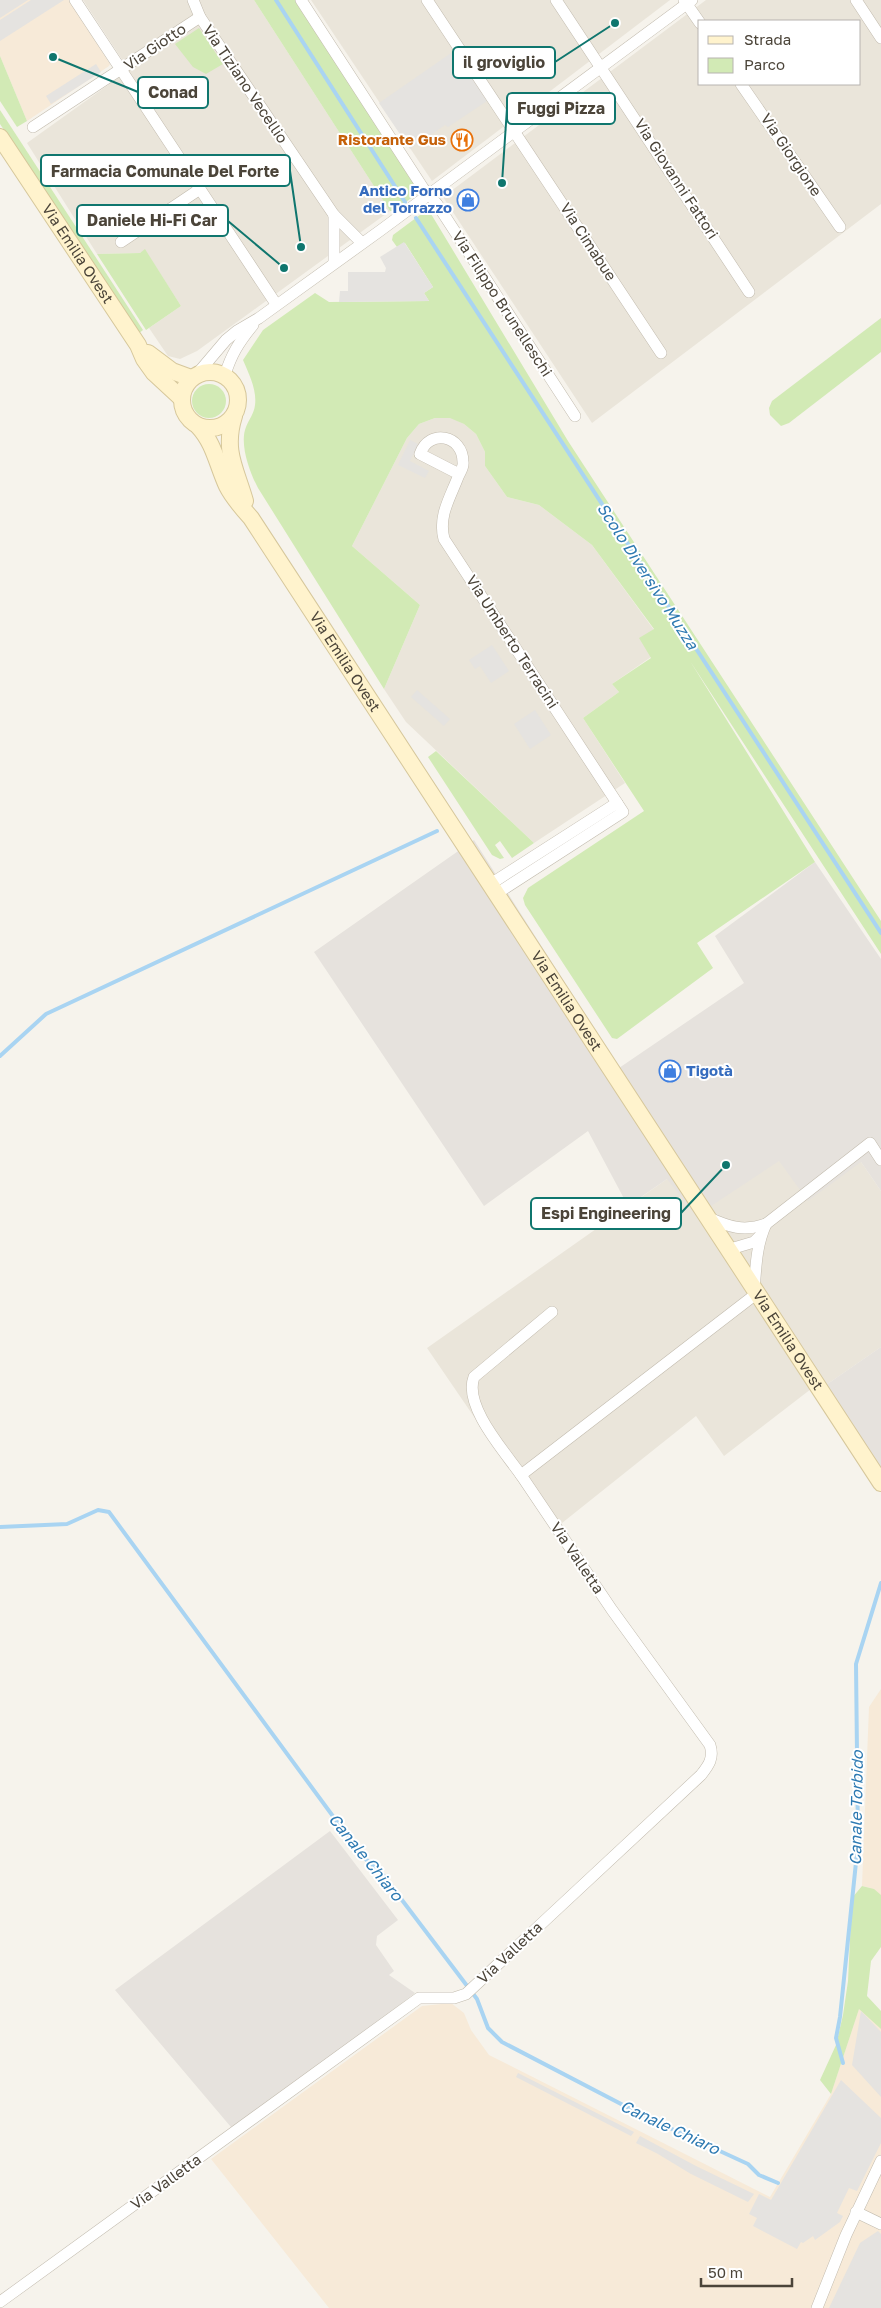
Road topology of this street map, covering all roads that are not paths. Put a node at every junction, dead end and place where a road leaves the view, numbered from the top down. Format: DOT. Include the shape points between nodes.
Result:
graph roads {
  1 [pos="75,0"];
  2 [pos="193,0"];
  3 [pos="301,0"];
  4 [pos="427,0"];
  5 [pos="556,0"];
  6 [pos="856,0"];
  7 [pos="688,1"];
  8 [pos="200,17"];
  9 [pos="698,20"];
  10 [pos="881,38"];
  11 [pos="601,68"];
  12 [pos="121,70"];
  13 [pos="743,85"];
  14 [pos="33,127"];
  15 [pos="515,132"];
  16 [pos="0,137"];
  17 [pos="200,189"];
  18 [pos="428,194"];
  19 [pos="334,215"];
  20 [pos="840,227"];
  21 [pos="334,233"];
  22 [pos="121,242"];
  23 [pos="362,243"];
  24 [pos="348,253"];
  25 [pos="334,264"];
  26 [pos="749,292"];
  27 [pos="276,304"];
  28 [pos="259,318"];
  29 [pos="138,345"];
  30 [pos="661,353"];
  31 [pos="195,375"];
  32 [pos="225,375"];
  33 [pos="181,398"];
  34 [pos="234,416"];
  35 [pos="575,416"];
  36 [pos="198,426"];
  37 [pos="459,474"];
  38 [pos="250,518"];
  39 [pos="492,889"];
  40 [pos="881,1160"];
  41 [pos="706,1217"];
  42 [pos="766,1224"];
  43 [pos="748,1230"];
  44 [pos="760,1236"];
  45 [pos="727,1250"];
  46 [pos="755,1293"];
  47 [pos="552,1312"];
  48 [pos="521,1475"];
  49 [pos="881,1483"];
  50 [pos="881,2161"];
  51 [pos="856,2212"];
  52 [pos="881,2224"];
  53 [pos="0,2302"];
  54 [pos="817,2308"];
  1 -- 12 [label="street"];
  2 -- 8 [label="street, Via Tiziano Vecellio"];
  3 -- 18 [label="street, Via Filippo Brunelleschi"];
  4 -- 15 [label="street, Via Cimabue"];
  5 -- 11 [label="street, Via Giovanni Fattori"];
  6 -- 10 [label="street"];
  7 -- 9 [label="street"];
  7 -- 11 [label="street"];
  8 -- 12 [label="street, Via Giotto"];
  8 -- 19 [label="street, Via Tiziano Vecellio"];
  11 -- 15 [label="street"];
  11 -- 26 [label="street, Via Giovanni Fattori"];
  12 -- 14 [label="street, Via Giotto"];
  12 -- 17 [label="street"];
  13 -- 20 [label="street, Via Giorgione"];
  15 -- 18 [label="street"];
  15 -- 30 [label="street, Via Cimabue"];
  16 -- 29 [label="main road, Via Emilia Ovest"];
  17 -- 22 [label="street"];
  17 -- 27 [label="street"];
  18 -- 23 [label="street"];
  18 -- 35 [label="street, Via Filippo Brunelleschi"];
  19 -- 21 [label="street"];
  19 -- 23 [label="street, Via Tiziano Vecellio"];
  21 -- 24 [label="street"];
  21 -- 25 [label="street"];
  23 -- 24 [label="street"];
  24 -- 25 [label="street"];
  25 -- 27 [label="street"];
  27 -- 28 [label="street"];
  28 -- 31 [label="street" via="226,340"];
  28 -- 32 [label="street" via="238,343"];
  29 -- 31 [label="main road, Via Emilia Ovest" via="162,365"];
  29 -- 33 [label="main road, Via Emilia Ovest" via="154,372"];
  31 -- 32 [label="main road" via="216,372"];
  31 -- 33 [label="main road" via="183,388"];
  32 -- 34 [label="main road" via="237,389 239,398"];
  33 -- 36 [label="main road" via="185,413"];
  34 -- 36 [label="main road" via="216,427"];
  34 -- 38 [label="main road, Via Emilia Ovest" via="228,441 230,456"];
  36 -- 38 [label="main road, Via Emilia Ovest" via="214,449 228,487"];
  37 -- 39 [label="street, Via Umberto Terracini" via="442,518 444,540 620,807"];
  38 -- 39 [label="main road, Via Emilia Ovest"];
  39 -- 41 [label="main road, Via Emilia Ovest"];
  40 -- 42 [label="street" via="870,1143"];
  41 -- 43 [label="street"];
  41 -- 45 [label="main road, Via Emilia Ovest"];
  42 -- 43 [label="street"];
  42 -- 44 [label="street"];
  43 -- 45 [label="street"];
  44 -- 45 [label="street" via="754,1242"];
  44 -- 46 [label="street"];
  45 -- 46 [label="main road, Via Emilia Ovest"];
  46 -- 48 [label="street"];
  46 -- 49 [label="main road, Via Emilia Ovest"];
  47 -- 48 [label="street, Via Valletta" via="474,1377 472,1384 476,1407"];
  48 -- 53 [label="street, Via Valletta" via="612,1610 703,1734 713,1754 701,1775 469,1991 454,1998 419,1998"];
  50 -- 51 [label="street"];
  51 -- 52 [label="street"];
  51 -- 54 [label="street"];
}
